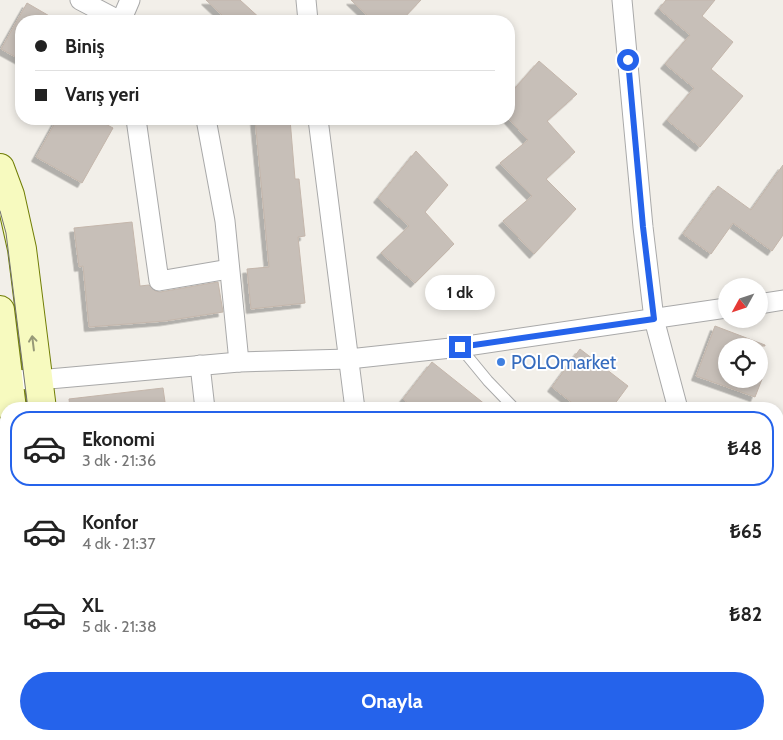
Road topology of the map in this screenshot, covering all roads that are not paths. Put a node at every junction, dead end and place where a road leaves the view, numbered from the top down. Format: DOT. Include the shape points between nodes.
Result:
graph roads {
  1 [pos="80,0"];
  2 [pos="130,0"];
  3 [pos="306,0"];
  4 [pos="622,0"];
  5 [pos="109,15"];
  6 [pos="123,15"];
  7 [pos="307,15"];
  8 [pos="137,125"];
  9 [pos="207,125"];
  10 [pos="319,125"];
  11 [pos="0,168"];
  12 [pos="229,269"];
  13 [pos="783,300"];
  14 [pos="768,302"];
  15 [pos="718,309"];
  16 [pos="0,310"];
  17 [pos="654,319"];
  18 [pos="460,347"];
  19 [pos="349,359"];
  20 [pos="239,362"];
  21 [pos="200,365"];
  22 [pos="4,379"];
  23 [pos="38,380"];
  24 [pos="10,402"];
  25 [pos="41,402"];
  26 [pos="204,402"];
  27 [pos="354,402"];
  28 [pos="508,402"];
  29 [pos="676,402"];
  1 -- 5 [label="street"];
  2 -- 6 [label="street"];
  3 -- 7 [label="street"];
  4 -- 17 [label="street"];
  8 -- 12 [label="street" via="159,281"];
  9 -- 12 [label="street" via="226,221"];
  10 -- 19 [label="street"];
  23 -- 11 [label="main road, one-way" via="22,249"];
  12 -- 20 [label="street"];
  13 -- 14 [label="street"];
  15 -- 17 [label="street"];
  16 -- 22 [label="main road"];
  17 -- 18 [label="street"];
  17 -- 29 [label="street"];
  18 -- 19 [label="street"];
  18 -- 28 [label="lane"];
  19 -- 20 [label="street"];
  19 -- 27 [label="street"];
  20 -- 21 [label="street"];
  21 -- 23 [label="street"];
  21 -- 26 [label="street"];
  22 -- 23 [label="street"];
  22 -- 24 [label="main road"];
  23 -- 25 [label="main road"];
}
